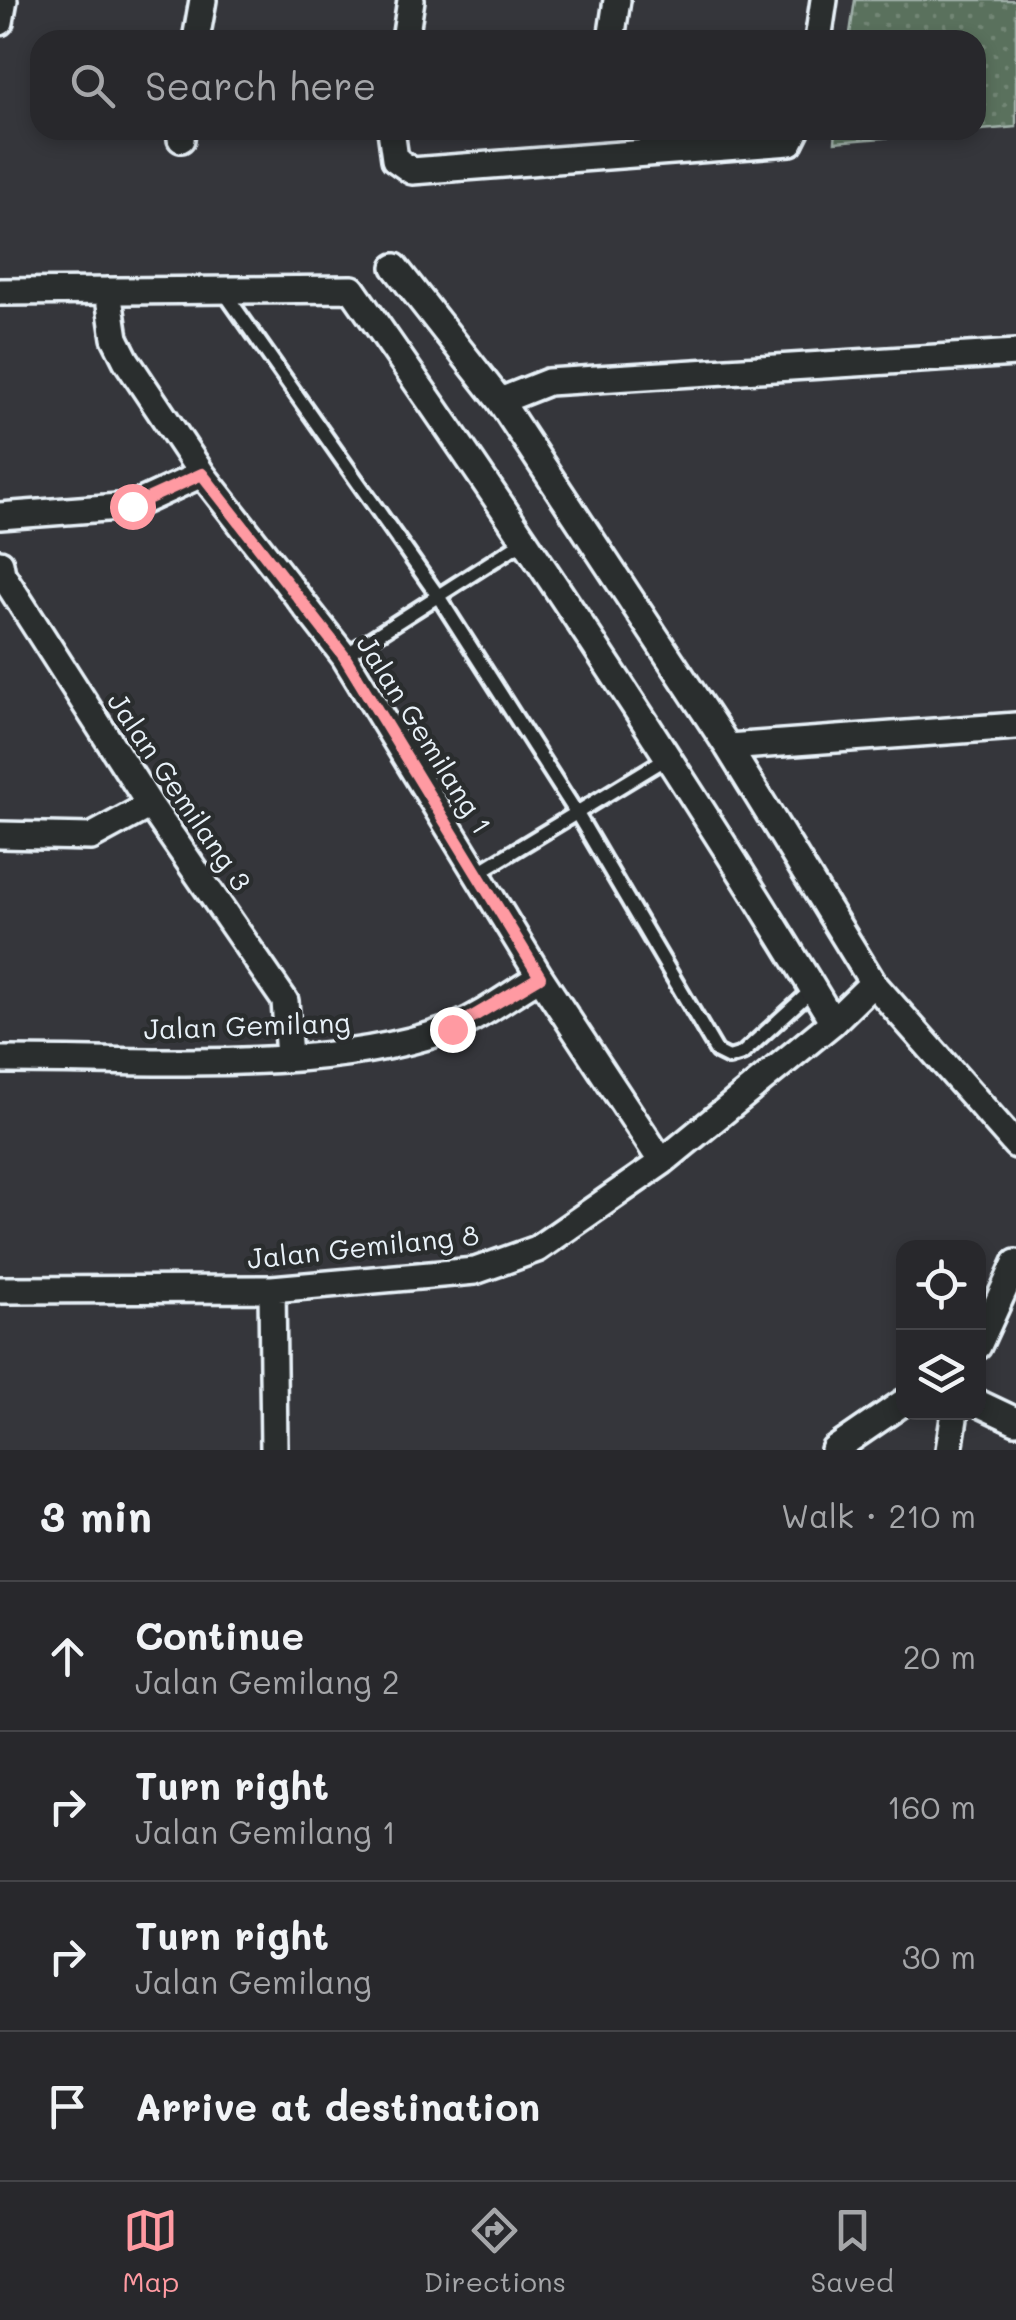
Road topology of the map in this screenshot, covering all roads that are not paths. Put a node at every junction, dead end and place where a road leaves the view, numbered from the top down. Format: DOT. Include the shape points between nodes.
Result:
graph roads {
  1 [pos="4,0"];
  2 [pos="203,0"];
  3 [pos="411,0"];
  4 [pos="617,0"];
  5 [pos="824,0"];
  6 [pos="0,22"];
  7 [pos="198,30"];
  8 [pos="406,30"];
  9 [pos="612,30"];
  10 [pos="820,30"];
  11 [pos="392,140"];
  12 [pos="596,140"];
  13 [pos="791,140"];
  14 [pos="593,158"];
  15 [pos="396,267"];
  16 [pos="223,290"];
  17 [pos="0,292"];
  18 [pos="108,292"];
  19 [pos="1016,354"];
  20 [pos="500,401"];
  21 [pos="202,474"];
  22 [pos="0,516"];
  23 [pos="526,539"];
  24 [pos="0,563"];
  25 [pos="438,596"];
  26 [pos="344,656"];
  27 [pos="1016,726"];
  28 [pos="728,747"];
  29 [pos="670,756"];
  30 [pos="150,804"];
  31 [pos="576,812"];
  32 [pos="0,836"];
  33 [pos="476,874"];
  34 [pos="540,977"];
  35 [pos="873,983"];
  36 [pos="813,989"];
  37 [pos="832,1022"];
  38 [pos="290,1058"];
  39 [pos="0,1060"];
  40 [pos="1016,1145"];
  41 [pos="662,1162"];
  42 [pos="1016,1263"];
  43 [pos="272,1289"];
  44 [pos="0,1290"];
  45 [pos="985,1330"];
  46 [pos="896,1407"];
  47 [pos="986,1407"];
  48 [pos="953,1420"];
  49 [pos="1016,1422"];
  50 [pos="274,1450"];
  51 [pos="834,1450"];
  52 [pos="949,1450"];
  1 -- 6 [label="street"];
  2 -- 7 [label="street"];
  3 -- 8 [label="street"];
  4 -- 9 [label="street"];
  5 -- 10 [label="street"];
  11 -- 14 [label="street" via="394,159 412,171"];
  12 -- 14 [label="street"];
  13 -- 14 [label="street"];
  15 -- 20 [label="street"];
  16 -- 18 [label="street"];
  16 -- 23 [label="street" via="352,289"];
  16 -- 25 [label="lane"];
  17 -- 18 [label="street"];
  18 -- 21 [label="street, Jalan Gemilang 1" via="115,338 126,360"];
  19 -- 20 [label="street" via="548,382"];
  20 -- 28 [label="street"];
  21 -- 22 [label="street" via="132,506"];
  21 -- 26 [label="street, Jalan Gemilang 1"];
  23 -- 25 [label="lane"];
  23 -- 29 [label="street"];
  24 -- 30 [label="street, Jalan Gemilang 3"];
  25 -- 26 [label="lane"];
  25 -- 31 [label="lane"];
  26 -- 33 [label="street, Jalan Gemilang 1"];
  27 -- 28 [label="street"];
  28 -- 35 [label="street"];
  29 -- 31 [label="lane"];
  29 -- 36 [label="street"];
  30 -- 32 [label="street" via="91,836"];
  30 -- 38 [label="street, Jalan Gemilang 3" via="285,1001"];
  31 -- 33 [label="lane"];
  31 -- 36 [label="lane" via="717,1052 729,1058 742,1054"];
  33 -- 34 [label="street, Jalan Gemilang 1"];
  34 -- 38 [label="street, Jalan Gemilang" via="452,1029 380,1050"];
  34 -- 41 [label="street, Jalan Gemilang 1"];
  35 -- 37 [label="street, Jalan Gemilang 8"];
  35 -- 40 [label="street"];
  36 -- 37 [label="street"];
  37 -- 41 [label="street, Jalan Gemilang 8"];
  38 -- 39 [label="street, Jalan Gemilang"];
  41 -- 43 [label="street, Jalan Gemilang 8" via="536,1250 476,1270"];
  42 -- 45 [label="street"];
  43 -- 44 [label="street, Jalan Gemilang 8"];
  43 -- 50 [label="street"];
  46 -- 51 [label="street"];
  47 -- 49 [label="street"];
  48 -- 52 [label="street"];
}
